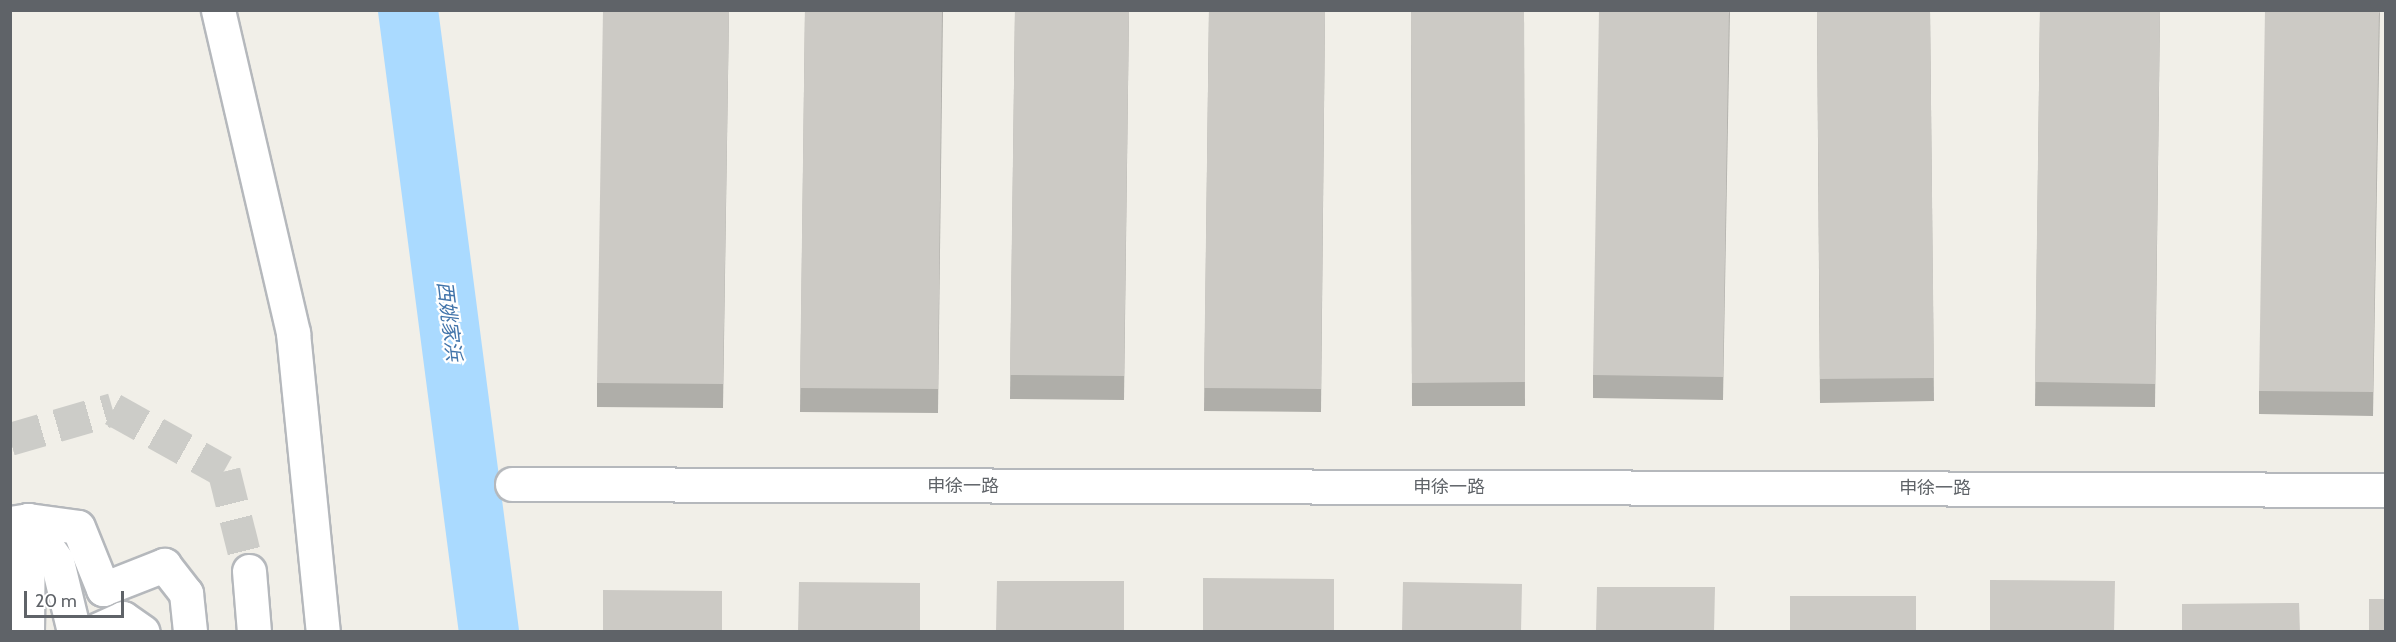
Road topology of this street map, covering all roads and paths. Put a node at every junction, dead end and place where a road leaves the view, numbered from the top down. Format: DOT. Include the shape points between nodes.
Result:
graph roads {
  1 [pos="218,10"];
  2 [pos="513,484"];
  3 [pos="2385,490"];
  4 [pos="19,522"];
  5 [pos="249,572"];
  6 [pos="27,632"];
  7 [pos="74,632"];
  8 [pos="92,632"];
  9 [pos="143,632"];
  10 [pos="190,632"];
  11 [pos="254,632"];
  12 [pos="323,632"];
  1 -- 12 [label="street" via="293,333"];
  2 -- 3 [label="street, 申徐一路"];
  4 -- 6 [label="street"];
  4 -- 7 [label="street" via="57,561"];
  4 -- 10 [label="street" via="78,527 103,589 164,565 186,593"];
  5 -- 11 [label="street"];
  8 -- 9 [label="street" via="123,618"];
}
